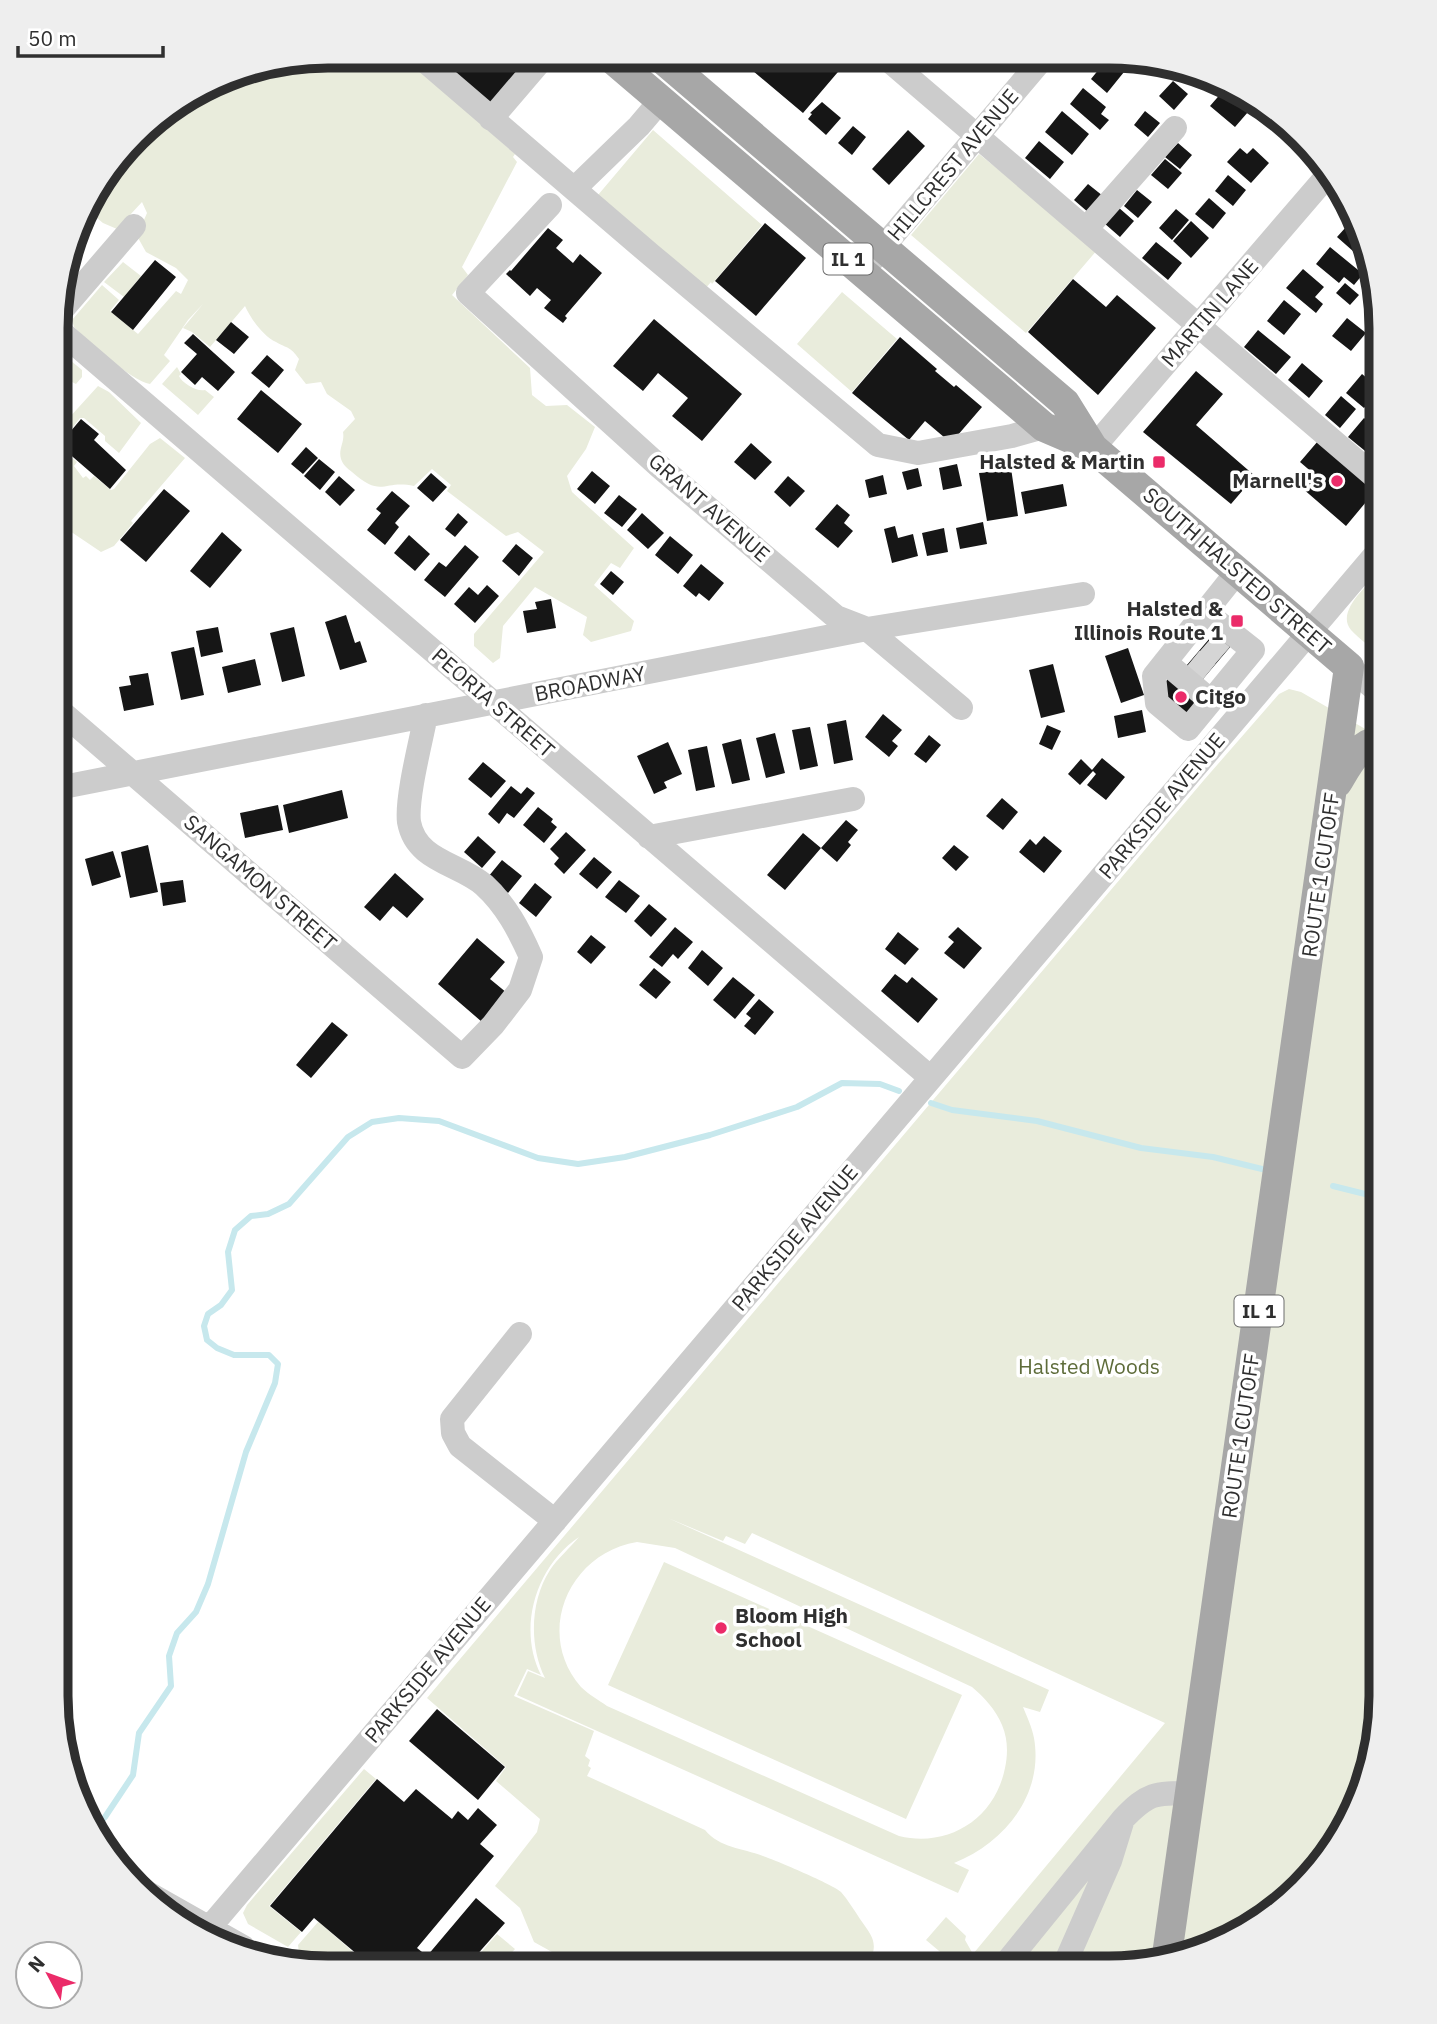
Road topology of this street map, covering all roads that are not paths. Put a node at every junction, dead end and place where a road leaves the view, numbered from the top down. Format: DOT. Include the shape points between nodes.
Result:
graph roads {
  1 [pos="433,68"];
  2 [pos="535,68"];
  3 [pos="623,68"];
  4 [pos="657,68"];
  5 [pos="674,68"];
  6 [pos="898,68"];
  7 [pos="1035,68"];
  8 [pos="650,91"];
  9 [pos="491,119"];
  10 [pos="1175,128"];
  11 [pos="978,135"];
  12 [pos="1323,181"];
  13 [pos="574,190"];
  14 [pos="550,205"];
  15 [pos="134,226"];
  16 [pos="1086,229"];
  17 [pos="883,247"];
  18 [pos="862,271"];
  19 [pos="70,301"];
  20 [pos="1199,326"];
  21 [pos="68,338"];
  22 [pos="1044,427"];
  23 [pos="1093,448"];
  24 [pos="1369,472"];
  25 [pos="1369,562"];
  26 [pos="1237,572"];
  27 [pos="1083,594"];
  28 [pos="867,629"];
  29 [pos="1309,633"];
  30 [pos="1208,661"];
  31 [pos="1349,667"];
  32 [pos="1269,680"];
  33 [pos="1369,684"];
  34 [pos="494,704"];
  35 [pos="961,708"];
  36 [pos="1244,710"];
  37 [pos="426,715"];
  38 [pos="68,718"];
  39 [pos="1369,743"];
  40 [pos="131,772"];
  41 [pos="68,786"];
  42 [pos="1333,790"];
  43 [pos="853,799"];
  44 [pos="649,836"];
  45 [pos="931,1078"];
  46 [pos="520,1334"];
  47 [pos="555,1521"];
  48 [pos="1190,1793"];
  49 [pos="1123,1819"];
  50 [pos="191,1916"];
  51 [pos="210,1927"];
  52 [pos="214,1929"];
  53 [pos="1168,1949"];
  54 [pos="1012,1956"];
  55 [pos="1068,1956"];
  1 -- 9 [label="street"];
  2 -- 9 [label="street"];
  3 -- 8 [label="main road, SOUTH HALSTED STREET / IL 1"];
  4 -- 8 [label="street"];
  5 -- 17 [label="main road, SOUTH HALSTED STREET / IL 1"];
  6 -- 11 [label="street"];
  7 -- 11 [label="street, HILLCREST AVENUE"];
  8 -- 13 [label="street" via="639,126"];
  8 -- 18 [label="main road, SOUTH HALSTED STREET / IL 1"];
  9 -- 13 [label="street"];
  10 -- 16 [label="street"];
  11 -- 16 [label="street"];
  11 -- 17 [label="street, HILLCREST AVENUE"];
  12 -- 20 [label="street, MARTIN LANE"];
  13 -- 22 [label="street" via="878,445 918,453"];
  14 -- 28 [label="street, GRANT AVENUE" via="468,293 660,467 836,617"];
  15 -- 19 [label="street"];
  16 -- 20 [label="street"];
  17 -- 18 [label="street, HILLCREST AVENUE"];
  17 -- 23 [label="main road, SOUTH HALSTED STREET / IL 1" via="1065,403"];
  18 -- 22 [label="main road, SOUTH HALSTED STREET / IL 1"];
  20 -- 23 [label="street, MARTIN LANE"];
  20 -- 24 [label="street"];
  21 -- 34 [label="street, PEORIA STREET"];
  22 -- 23 [label="main road, SOUTH HALSTED STREET / IL 1"];
  23 -- 26 [label="main road, SOUTH HALSTED STREET / IL 1"];
  25 -- 29 [label="street, PARKSIDE AVENUE"];
  26 -- 29 [label="main road, SOUTH HALSTED STREET / IL 1"];
  26 -- 30 [label="street"];
  27 -- 28 [label="street, BROADWAY"];
  28 -- 34 [label="street, BROADWAY"];
  28 -- 35 [label="street, GRANT AVENUE"];
  29 -- 31 [label="main road, SOUTH HALSTED STREET / IL 1"];
  29 -- 32 [label="street, PARKSIDE AVENUE"];
  30 -- 32 [label="street"];
  30 -- 36 [label="street"];
  31 -- 33 [label="street, SOUTH HALSTED STREET"];
  31 -- 42 [label="main road, ROUTE 1 CUTOFF / IL 1"];
  32 -- 36 [label="street, PARKSIDE AVENUE"];
  34 -- 37 [label="street, BROADWAY"];
  34 -- 44 [label="street, PEORIA STREET"];
  36 -- 45 [label="street, PARKSIDE AVENUE"];
  37 -- 40 [label="street, BROADWAY"];
  37 -- 40 [label="street, SANGAMON STREET" via="409,809 413,835 437,859 490,892 519,929 531,957 520,990 462,1057"];
  38 -- 40 [label="street, SANGAMON STREET"];
  39 -- 42 [label="main road" via="1354,755"];
  40 -- 41 [label="street, BROADWAY"];
  42 -- 48 [label="main road, ROUTE 1 CUTOFF / IL 1"];
  43 -- 44 [label="street"];
  44 -- 45 [label="street, PEORIA STREET"];
  45 -- 47 [label="street, PARKSIDE AVENUE"];
  46 -- 47 [label="street" via="452,1419 453,1433 460,1446"];
  47 -- 51 [label="street, PARKSIDE AVENUE"];
  48 -- 49 [label="street" via="1158,1793 1140,1801"];
  48 -- 53 [label="main road, ROUTE 1 CUTOFF / IL 1"];
  49 -- 54 [label="street"];
  49 -- 55 [label="street" via="1110,1861"];
  50 -- 51 [label="street"];
  51 -- 52 [label="street"];
}
